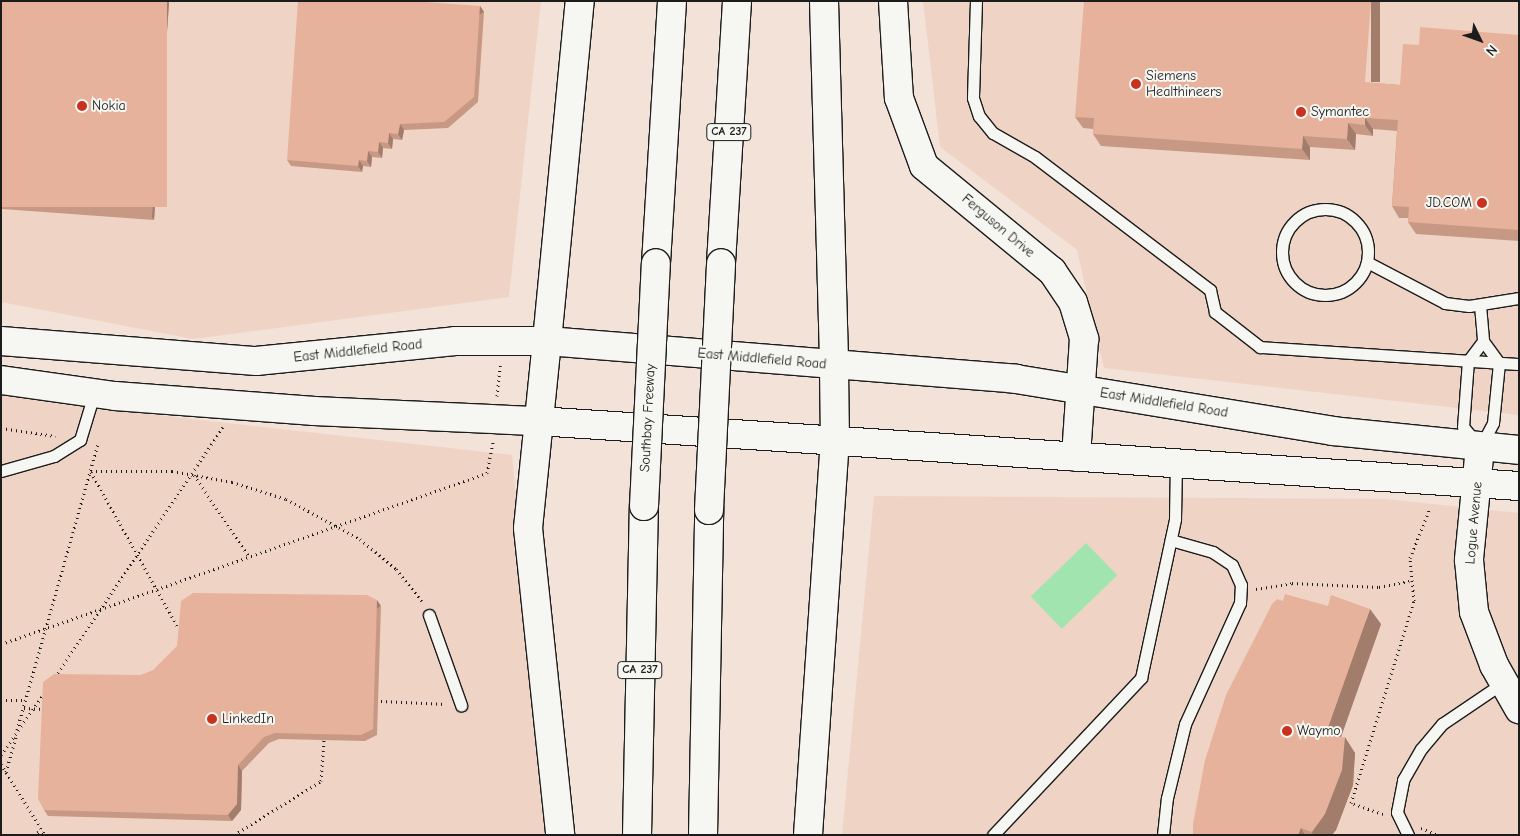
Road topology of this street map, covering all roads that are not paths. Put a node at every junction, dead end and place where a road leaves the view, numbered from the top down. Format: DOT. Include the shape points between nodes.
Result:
graph roads {
  1 [pos="580,1"];
  2 [pos="672,1"];
  3 [pos="737,1"];
  4 [pos="824,1"];
  5 [pos="893,1"];
  6 [pos="976,1"];
  7 [pos="1367,262"];
  8 [pos="1519,298"];
  9 [pos="1480,305"];
  10 [pos="1,341"];
  11 [pos="547,341"];
  12 [pos="1483,341"];
  13 [pos="1468,361"];
  14 [pos="1499,363"];
  15 [pos="1519,364"];
  16 [pos="834,365"];
  17 [pos="1,380"];
  18 [pos="1081,389"];
  19 [pos="94,394"];
  20 [pos="538,421"];
  21 [pos="836,441"];
  22 [pos="1480,446"];
  23 [pos="1519,450"];
  24 [pos="1076,457"];
  25 [pos="1176,464"];
  26 [pos="1,470"];
  27 [pos="1477,483"];
  28 [pos="1519,486"];
  29 [pos="1171,540"];
  30 [pos="429,615"];
  31 [pos="1504,682"];
  32 [pos="461,705"];
  33 [pos="1519,709"];
  34 [pos="560,835"];
  35 [pos="637,835"];
  36 [pos="703,835"];
  37 [pos="808,835"];
  38 [pos="993,835"];
  39 [pos="1163,835"];
  40 [pos="1408,835"];
  1 -- 11 [label="main road"];
  2 -- 35 [label="main road, Southbay Freeway / CA 237, bridge" via="644,506"];
  3 -- 36 [label="main road, CA 237, bridge" via="709,510"];
  4 -- 16 [label="main road"];
  5 -- 18 [label="main road, Ferguson Drive" via="899,98 924,166 1052,271 1073,302 1084,339"];
  6 -- 13 [label="lane" via="973,98 979,116 993,134 1035,157 1210,290 1215,312 1260,347"];
  7 -- 7 [label="lane" via="1365,236 1355,221 1340,212 1323,209 1306,214 1292,225 1284,241 1283,259 1289,276 1310,292 1327,294 1345,290 1358,278"];
  7 -- 9 [label="lane" via="1445,303"];
  8 -- 9 [label="lane"];
  9 -- 12 [label="lane"];
  10 -- 11 [label="main road, East Middlefield Road" via="256,361 382,346"];
  11 -- 16 [label="main road, East Middlefield Road"];
  11 -- 20 [label="main road"];
  12 -- 13 [label="lane"];
  12 -- 14 [label="lane"];
  13 -- 14 [label="lane"];
  13 -- 22 [label="lane" via="1463,427"];
  14 -- 15 [label="lane"];
  14 -- 22 [label="lane" via="1493,423"];
  16 -- 18 [label="main road, East Middlefield Road" via="991,376"];
  16 -- 21 [label="main road"];
  17 -- 19 [label="main road"];
  18 -- 22 [label="main road, East Middlefield Road" via="1333,431"];
  18 -- 24 [label="main road, Ferguson Drive"];
  19 -- 20 [label="main road" via="228,405"];
  19 -- 26 [label="lane" via="85,432 77,442 54,456"];
  20 -- 21 [label="main road"];
  20 -- 34 [label="main road" via="528,528"];
  21 -- 24 [label="main road"];
  21 -- 37 [label="main road"];
  22 -- 23 [label="main road, East Middlefield Road"];
  22 -- 27 [label="main road, Logue Avenue"];
  24 -- 25 [label="main road"];
  25 -- 27 [label="main road"];
  25 -- 29 [label="lane"];
  27 -- 28 [label="main road"];
  27 -- 31 [label="main road, Logue Avenue" via="1469,560 1474,612"];
  29 -- 38 [label="lane" via="1141,678"];
  29 -- 39 [label="lane" via="1213,552 1226,561 1240,592 1240,602 1185,724"];
  30 -- 32 [label="lane"];
  31 -- 33 [label="main road, Logue Avenue"];
  31 -- 40 [label="lane" via="1442,724 1421,749 1402,780 1397,812"];
}
